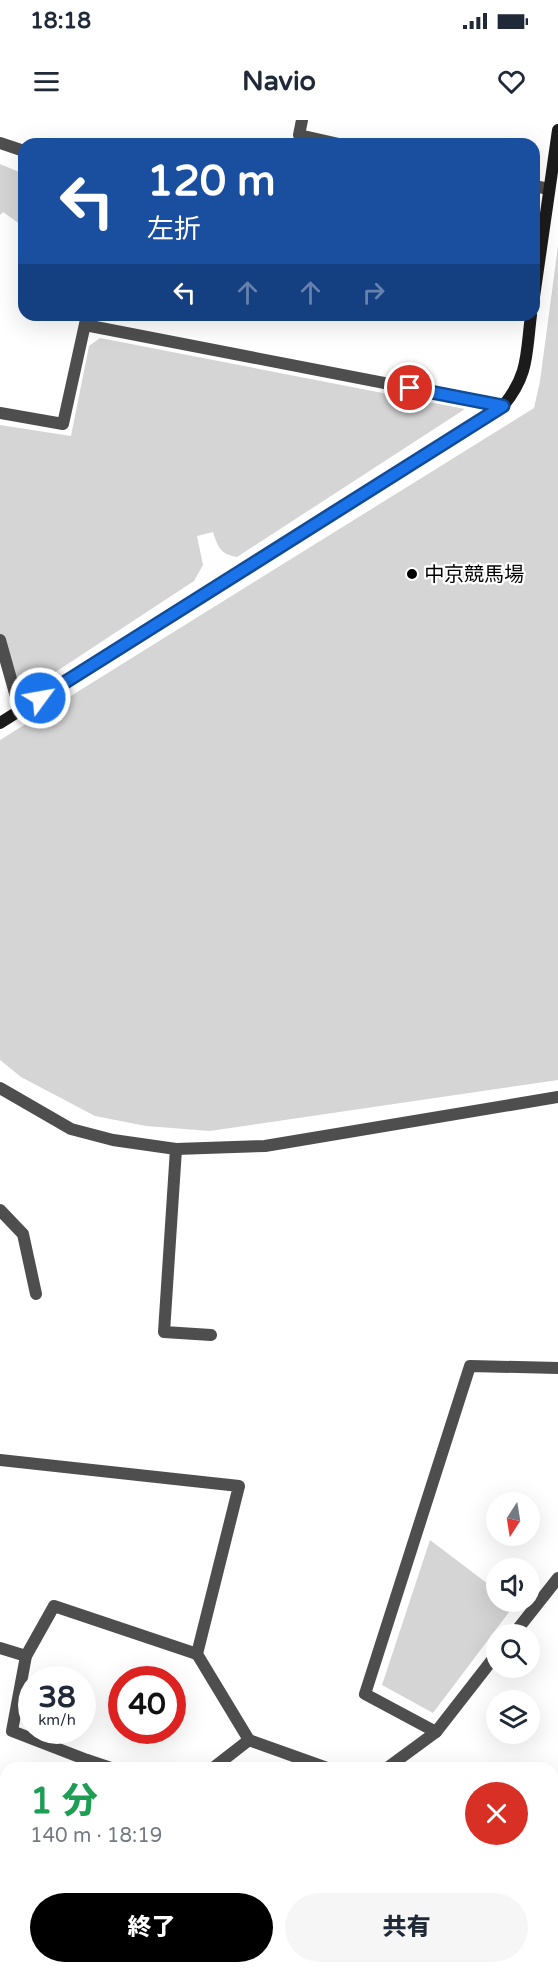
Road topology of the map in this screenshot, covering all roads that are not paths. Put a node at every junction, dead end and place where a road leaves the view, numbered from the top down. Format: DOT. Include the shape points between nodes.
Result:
graph roads {
  1 [pos="302,120"];
  2 [pos="558,129"];
  3 [pos="312,138"];
  4 [pos="0,143"];
  5 [pos="18,149"];
  6 [pos="540,187"];
  7 [pos="549,189"];
  8 [pos="540,254"];
  9 [pos="86,321"];
  10 [pos="91,321"];
  11 [pos="530,321"];
  12 [pos="503,406"];
  13 [pos="0,413"];
  14 [pos="0,640"];
  15 [pos="20,711"];
  16 [pos="0,723"];
  17 [pos="0,1088"];
  18 [pos="558,1097"];
  19 [pos="176,1149"];
  20 [pos="0,1210"];
  21 [pos="36,1294"];
  22 [pos="212,1335"];
  23 [pos="558,1368"];
  24 [pos="0,1460"];
  25 [pos="558,1578"];
  26 [pos="522,1624"];
  27 [pos="0,1648"];
  28 [pos="197,1654"];
  29 [pos="26,1656"];
  30 [pos="486,1668"];
  31 [pos="435,1732"];
  32 [pos="249,1740"];
  33 [pos="79,1762"];
  34 [pos="221,1762"];
  35 [pos="310,1762"];
  36 [pos="395,1762"];
  1 -- 3 [label="street" via="299,135"];
  2 -- 7 [label="street"];
  4 -- 5 [label="street"];
  6 -- 7 [label="street"];
  7 -- 8 [label="street"];
  9 -- 13 [label="street" via="63,424"];
  10 -- 12 [label="street"];
  11 -- 12 [label="street" via="523,376"];
  12 -- 15 [label="street"];
  14 -- 15 [label="street"];
  15 -- 16 [label="street"];
  17 -- 19 [label="street" via="71,1129"];
  18 -- 19 [label="street" via="265,1146"];
  19 -- 22 [label="street" via="164,1332"];
  20 -- 21 [label="street" via="23,1233"];
  23 -- 31 [label="street" via="470,1366 365,1694"];
  24 -- 28 [label="street" via="239,1486"];
  25 -- 26 [label="street"];
  27 -- 29 [label="street"];
  28 -- 29 [label="street" via="54,1606"];
  28 -- 32 [label="street"];
  29 -- 33 [label="street" via="12,1731"];
  30 -- 31 [label="street"];
  31 -- 36 [label="street"];
  32 -- 34 [label="street"];
  32 -- 35 [label="street"];
}
